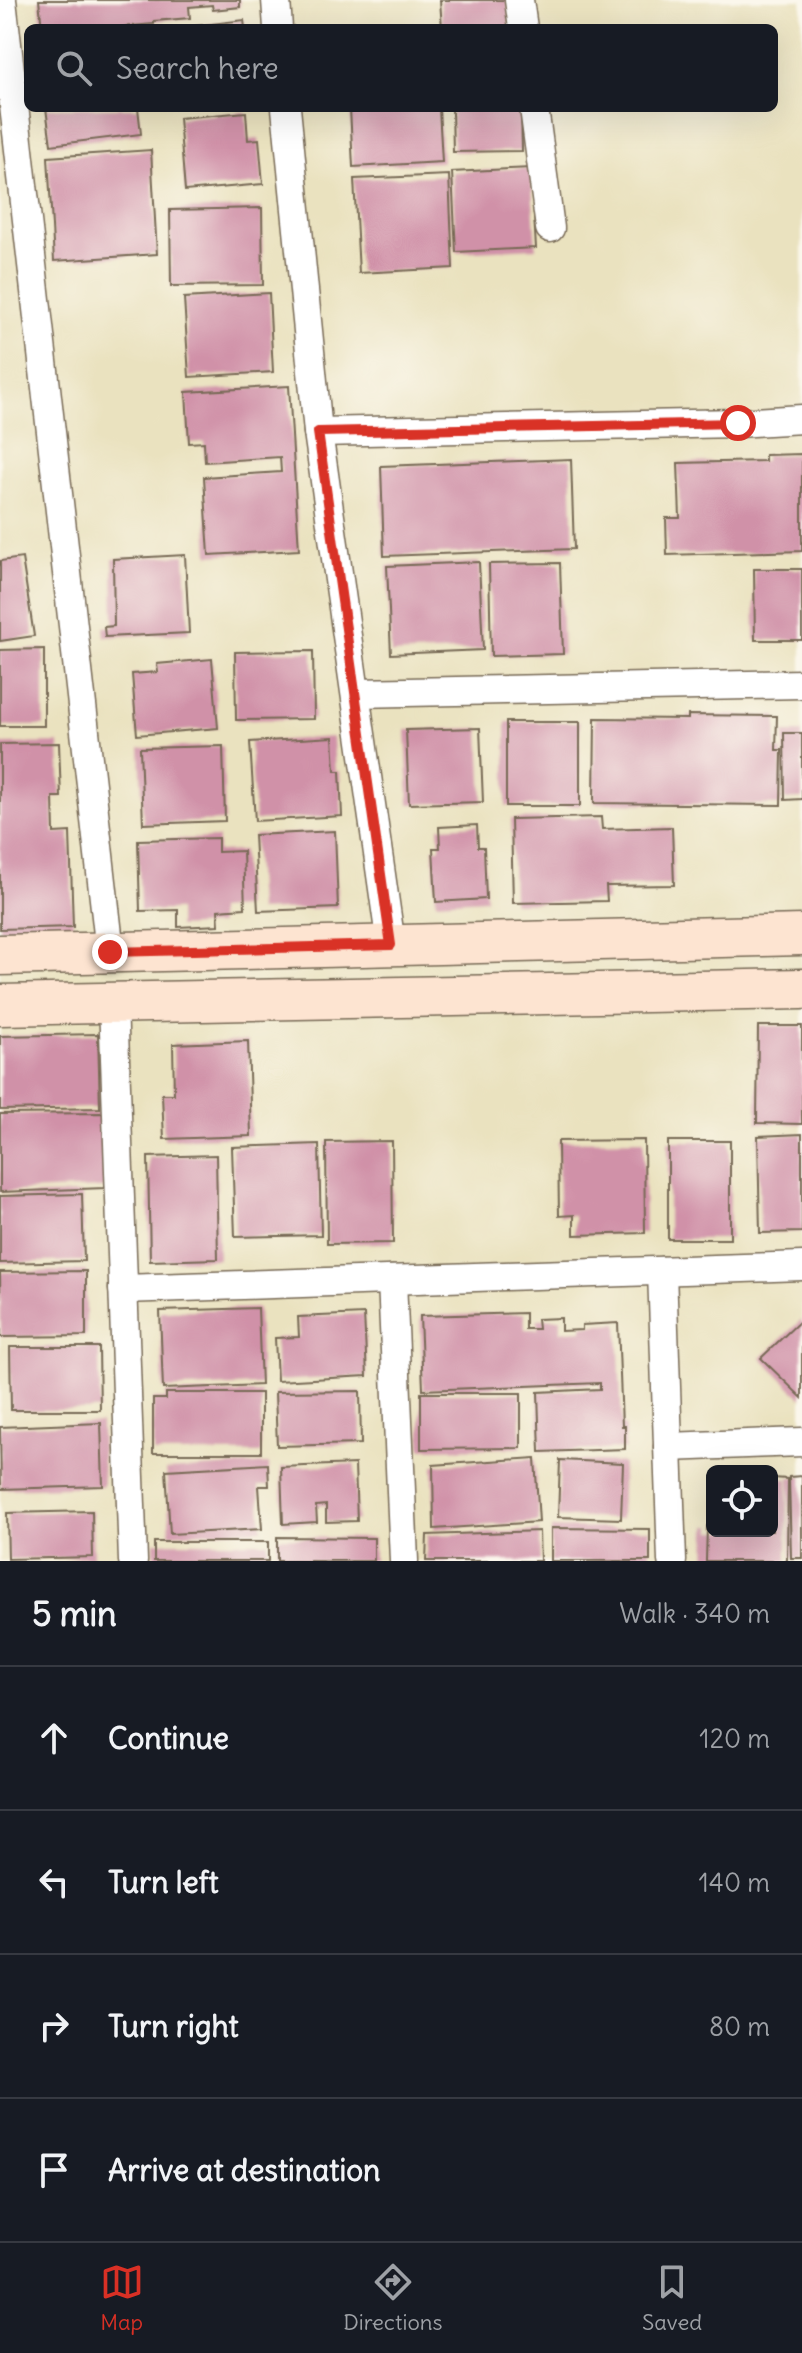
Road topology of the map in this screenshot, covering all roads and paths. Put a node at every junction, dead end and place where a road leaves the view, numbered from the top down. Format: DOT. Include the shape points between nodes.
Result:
graph roads {
  1 [pos="2,0"];
  2 [pos="276,0"];
  3 [pos="519,0"];
  4 [pos="278,24"];
  5 [pos="522,24"];
  6 [pos="286,112"];
  7 [pos="535,112"];
  8 [pos="550,228"];
  9 [pos="802,419"];
  10 [pos="318,432"];
  11 [pos="802,684"];
  12 [pos="356,693"];
  13 [pos="802,935"];
  14 [pos="391,945"];
  15 [pos="110,952"];
  16 [pos="0,955"];
  17 [pos="802,989"];
  18 [pos="113,1003"];
  19 [pos="0,1005"];
  20 [pos="802,1266"];
  21 [pos="662,1271"];
  22 [pos="392,1280"];
  23 [pos="123,1289"];
  24 [pos="802,1442"];
  25 [pos="668,1447"];
  26 [pos="133,1561"];
  27 [pos="404,1561"];
  28 [pos="672,1561"];
  1 -- 15 [label="street"];
  2 -- 4 [label="street"];
  3 -- 5 [label="street"];
  6 -- 10 [label="street"];
  7 -- 8 [label="street"];
  9 -- 10 [label="street"];
  10 -- 12 [label="street"];
  11 -- 12 [label="street"];
  12 -- 14 [label="street"];
  13 -- 14 [label="street"];
  14 -- 15 [label="street"];
  15 -- 16 [label="street"];
  17 -- 18 [label="street"];
  18 -- 19 [label="street"];
  18 -- 23 [label="street"];
  20 -- 21 [label="street"];
  21 -- 22 [label="street"];
  21 -- 25 [label="street"];
  22 -- 23 [label="street"];
  22 -- 27 [label="street"];
  23 -- 26 [label="street"];
  24 -- 25 [label="street"];
  25 -- 28 [label="street"];
}
